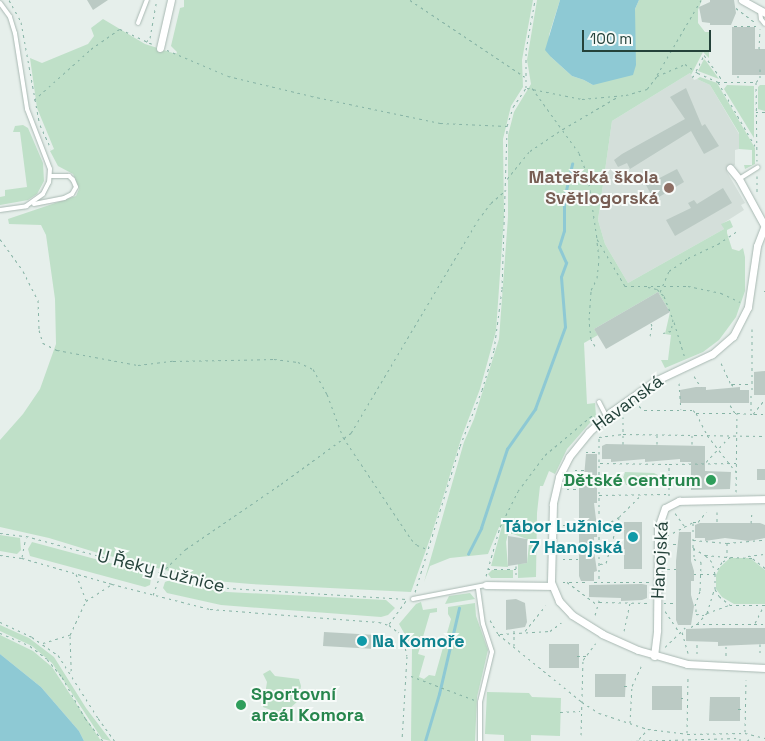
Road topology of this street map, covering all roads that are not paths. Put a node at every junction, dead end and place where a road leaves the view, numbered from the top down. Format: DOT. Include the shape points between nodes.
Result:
graph roads {
  1 [pos="147,0"];
  2 [pos="171,0"];
  3 [pos="742,0"];
  4 [pos="0,3"];
  5 [pos="8,12"];
  6 [pos="762,12"];
  7 [pos="0,14"];
  8 [pos="138,22"];
  9 [pos="765,24"];
  10 [pos="160,48"];
  11 [pos="757,166"];
  12 [pos="730,168"];
  13 [pos="50,176"];
  14 [pos="739,179"];
  15 [pos="26,206"];
  16 [pos="0,210"];
  17 [pos="765,225"];
  18 [pos="599,402"];
  19 [pos="606,416"];
  20 [pos="765,500"];
  21 [pos="486,585"];
  22 [pos="552,586"];
  23 [pos="478,589"];
  24 [pos="413,599"];
  25 [pos="654,656"];
  26 [pos="765,668"];
  27 [pos="480,741"];
  1 -- 8 [label="lane"];
  2 -- 10 [label="street"];
  3 -- 6 [label="street"];
  4 -- 5 [label="lane"];
  5 -- 7 [label="lane"];
  5 -- 13 [label="lane" via="15,33 27,109 49,161"];
  6 -- 9 [label="lane" via="761,19"];
  11 -- 14 [label="lane"];
  12 -- 14 [label="street"];
  13 -- 15 [label="lane" via="44,194"];
  13 -- 15 [label="lane" via="69,176 76,187 72,194"];
  14 -- 17 [label="street"];
  15 -- 16 [label="lane"];
  17 -- 19 [label="street, Havanská" via="757,246 748,307 733,336 712,354 655,381"];
  18 -- 19 [label="lane"];
  19 -- 22 [label="street, Havanská" via="569,457 556,487 552,520"];
  20 -- 25 [label="street, Hanojská" via="679,501 668,505 660,517"];
  21 -- 22 [label="street"];
  21 -- 23 [label="lane"];
  22 -- 25 [label="street, Havanská" via="565,609 580,621"];
  23 -- 24 [label="lane"];
  23 -- 27 [label="lane" via="483,624 492,652 480,702"];
  25 -- 26 [label="street, Havanská" via="703,666"];
}
